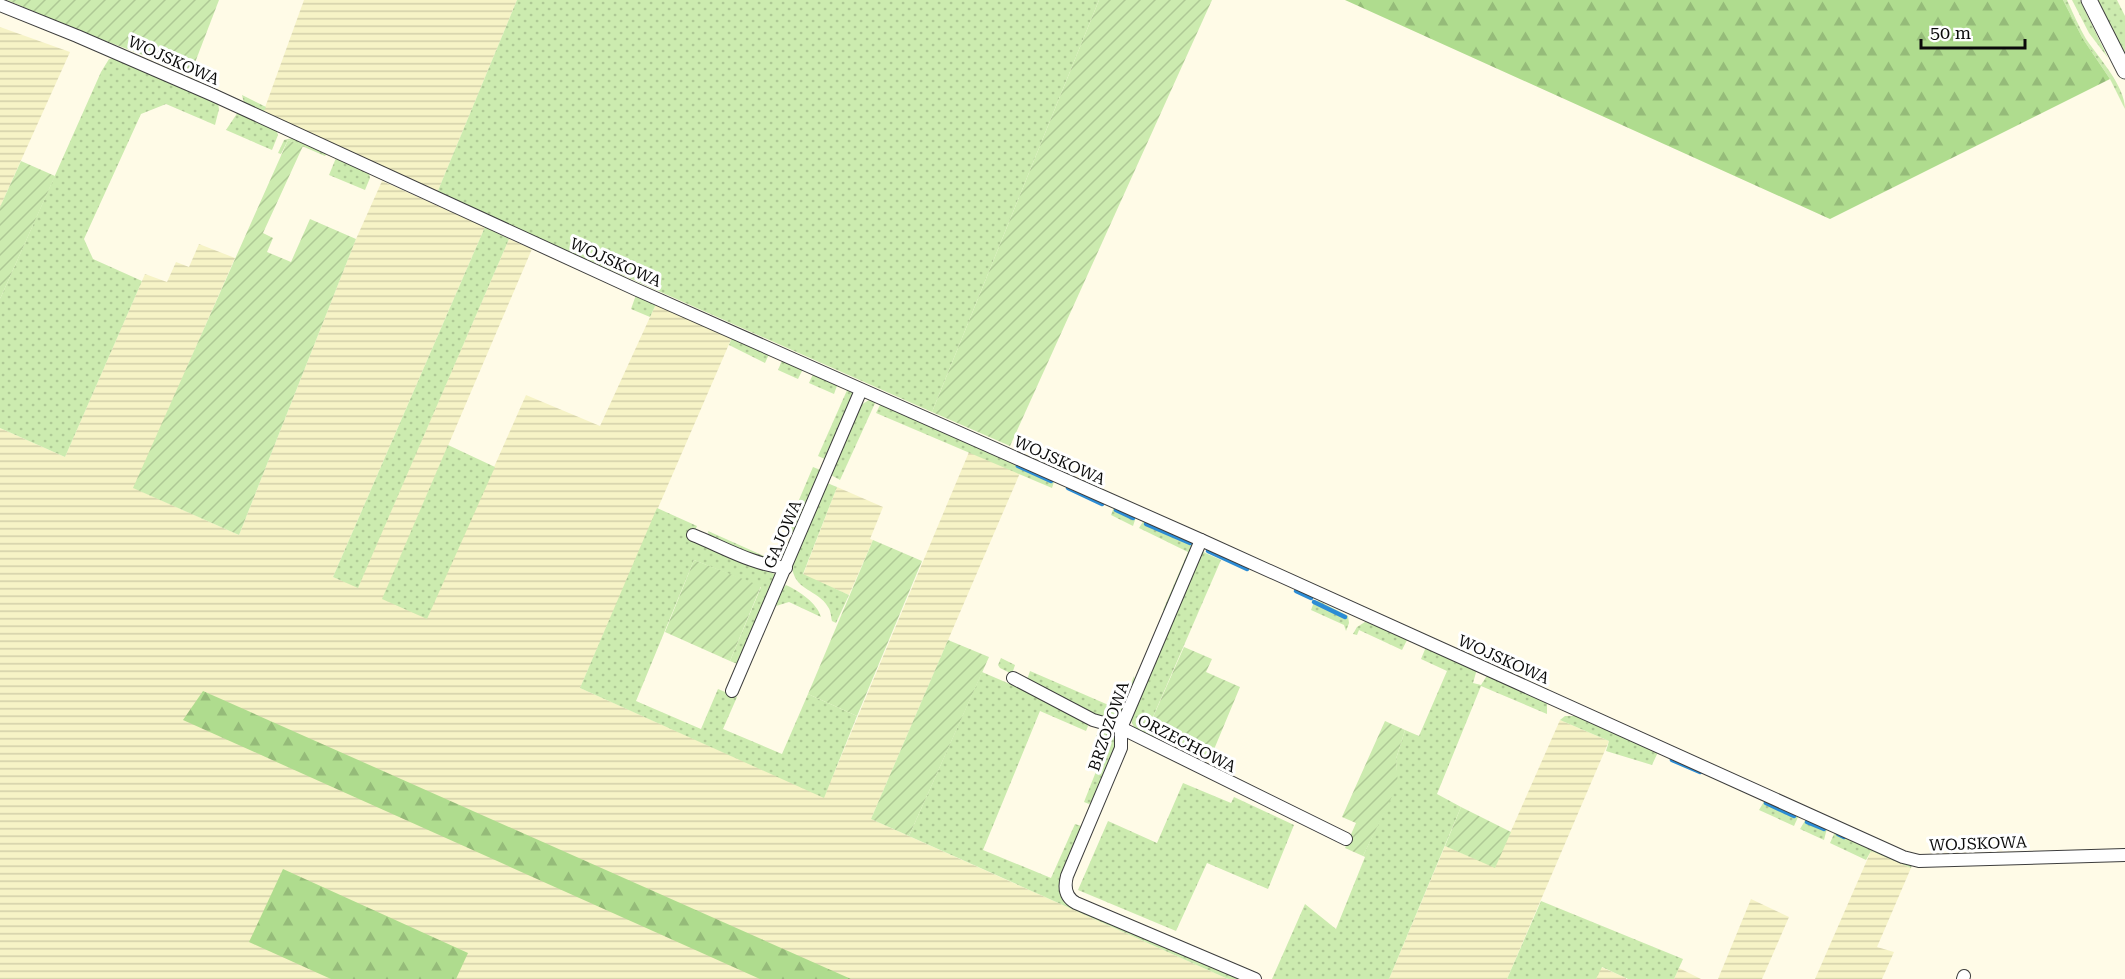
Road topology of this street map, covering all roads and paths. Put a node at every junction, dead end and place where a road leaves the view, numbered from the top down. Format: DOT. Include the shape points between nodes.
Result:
graph roads {
  1 [pos="2089,0"];
  2 [pos="0,5"];
  3 [pos="2125,71"];
  4 [pos="861,390"];
  5 [pos="693,534"];
  6 [pos="1200,540"];
  7 [pos="786,568"];
  8 [pos="1013,678"];
  9 [pos="732,691"];
  10 [pos="1121,728"];
  11 [pos="1346,839"];
  12 [pos="2125,855"];
  13 [pos="1255,979"];
  1 -- 3 [label="street"];
  2 -- 4 [label="street, WOJSKOWA" via="213,95"];
  4 -- 6 [label="street, WOJSKOWA"];
  4 -- 7 [label="street, GAJOWA"];
  5 -- 7 [label="street" via="748,559"];
  6 -- 10 [label="street, BRZOZOWA"];
  6 -- 12 [label="street, WOJSKOWA" via="1911,860"];
  7 -- 9 [label="street, GAJOWA"];
  8 -- 10 [label="street, ORZECHOWA" via="1093,720"];
  10 -- 11 [label="street, ORZECHOWA"];
  10 -- 13 [label="street, BRZOZOWA" via="1121,748 1067,876 1070,900"];
}
